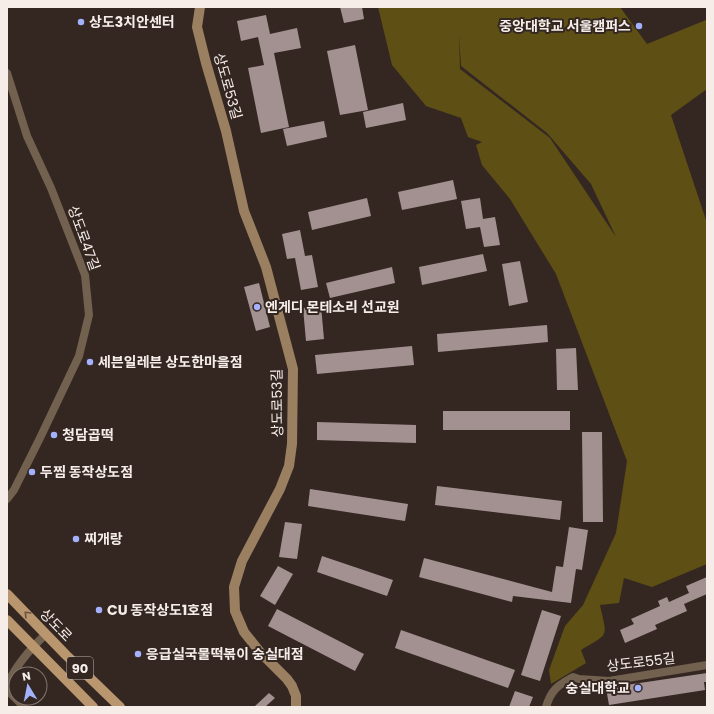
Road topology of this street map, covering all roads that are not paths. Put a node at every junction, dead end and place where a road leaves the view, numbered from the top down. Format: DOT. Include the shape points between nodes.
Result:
graph roads {
  1 [pos="200,7"];
  2 [pos="7,73"];
  3 [pos="7,498"];
  4 [pos="7,594"];
  5 [pos="7,620"];
  6 [pos="46,634"];
  7 [pos="33,647"];
  8 [pos="707,665"];
  9 [pos="7,685"];
  10 [pos="7,690"];
  11 [pos="24,707"];
  12 [pos="93,707"];
  13 [pos="120,707"];
  14 [pos="296,707"];
  15 [pos="546,707"];
  1 -- 14 [label="street, 상도로53길" via="197,27 226,131 244,211 266,267 293,369 292,444 289,466 280,489 242,561 234,587 235,611 244,632 292,686 296,696"];
  2 -- 3 [label="street, 상도로47길" via="27,136 51,188 85,275 89,315 79,356 14,490"];
  6 -- 4 [label="main road, 상도로 / 90, one-way"];
  5 -- 7 [label="main road, 90"];
  6 -- 7 [label="street"];
  6 -- 13 [label="main road, 상도로 / 90"];
  7 -- 9 [label="street" via="24,656"];
  7 -- 12 [label="main road, 90"];
  8 -- 15 [label="street, 상도로55길" via="609,681 573,677 556,687"];
  10 -- 11 [label="street"];
}
